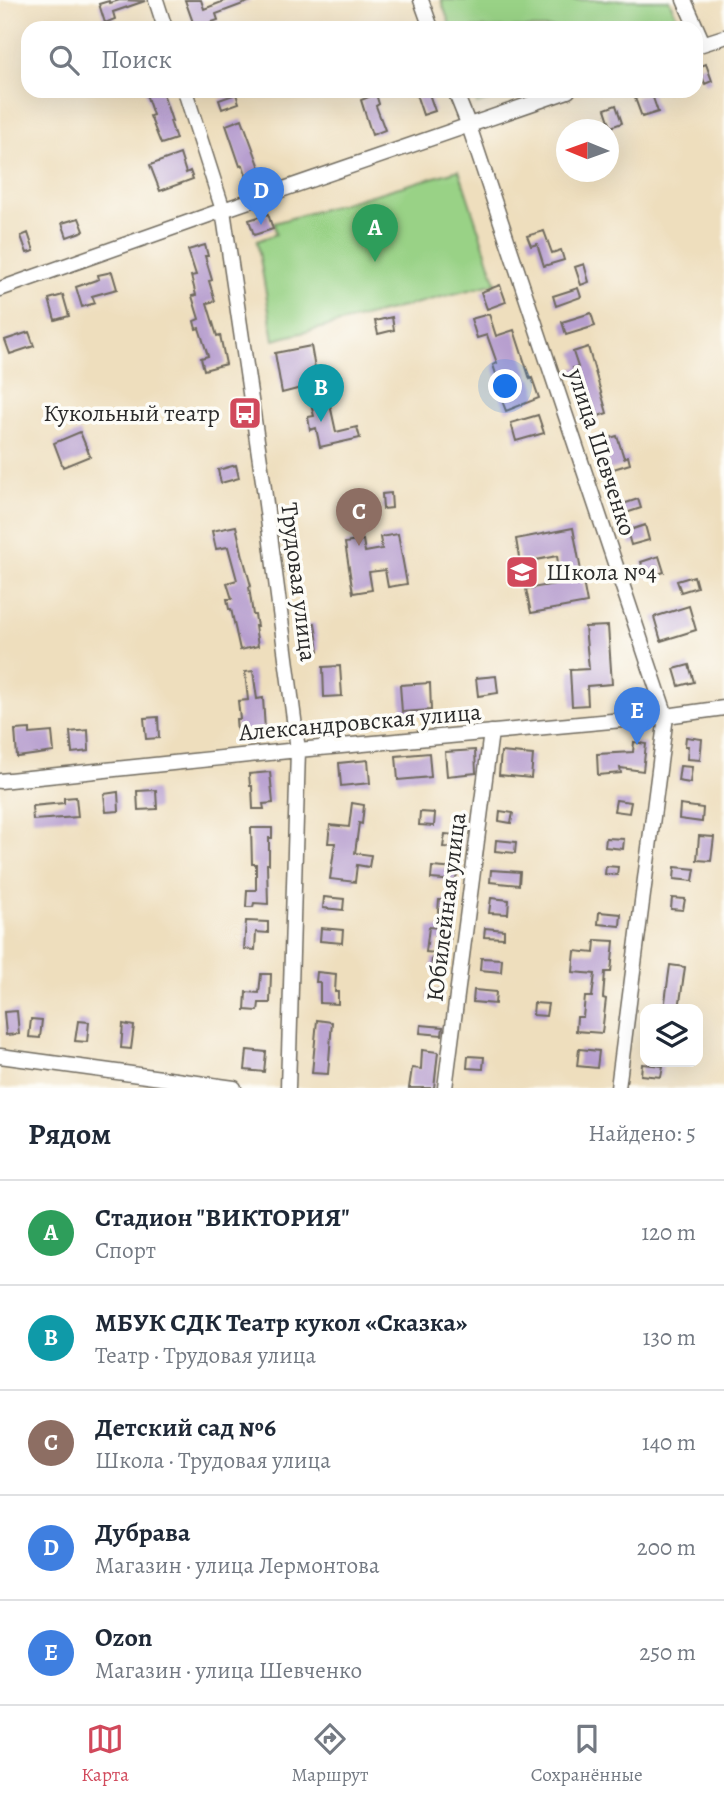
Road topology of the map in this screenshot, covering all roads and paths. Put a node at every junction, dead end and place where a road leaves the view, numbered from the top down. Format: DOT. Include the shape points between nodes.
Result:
graph roads {
  1 [pos="156,0"];
  2 [pos="421,0"];
  3 [pos="684,0"];
  4 [pos="163,21"];
  5 [pos="428,21"];
  6 [pos="692,21"];
  7 [pos="724,37"];
  8 [pos="703,43"];
  9 [pos="187,98"];
  10 [pos="458,98"];
  11 [pos="550,98"];
  12 [pos="469,127"];
  13 [pos="223,210"];
  14 [pos="0,289"];
  15 [pos="724,708"];
  16 [pos="666,716"];
  17 [pos="491,732"];
  18 [pos="299,750"];
  19 [pos="0,781"];
  20 [pos="0,1056"];
  21 [pos="234,1088"];
  22 [pos="288,1088"];
  23 [pos="445,1088"];
  24 [pos="618,1088"];
  1 -- 4 [label="street"];
  2 -- 5 [label="street"];
  3 -- 6 [label="street"];
  7 -- 8 [label="street"];
  9 -- 13 [label="street, Трудовая улица"];
  10 -- 12 [label="street, улица Шевченко"];
  11 -- 12 [label="street"];
  12 -- 13 [label="street"];
  12 -- 16 [label="street, улица Шевченко"];
  13 -- 14 [label="street"];
  13 -- 18 [label="street, Трудовая улица"];
  15 -- 16 [label="street, Александровская улица"];
  16 -- 17 [label="street, Александровская улица"];
  16 -- 24 [label="street, улица Шевченко"];
  17 -- 18 [label="street, Александровская улица"];
  17 -- 23 [label="street, Юбилейная улица"];
  18 -- 19 [label="street, Александровская улица"];
  18 -- 22 [label="street, Трудовая улица"];
  20 -- 21 [label="street"];
}
